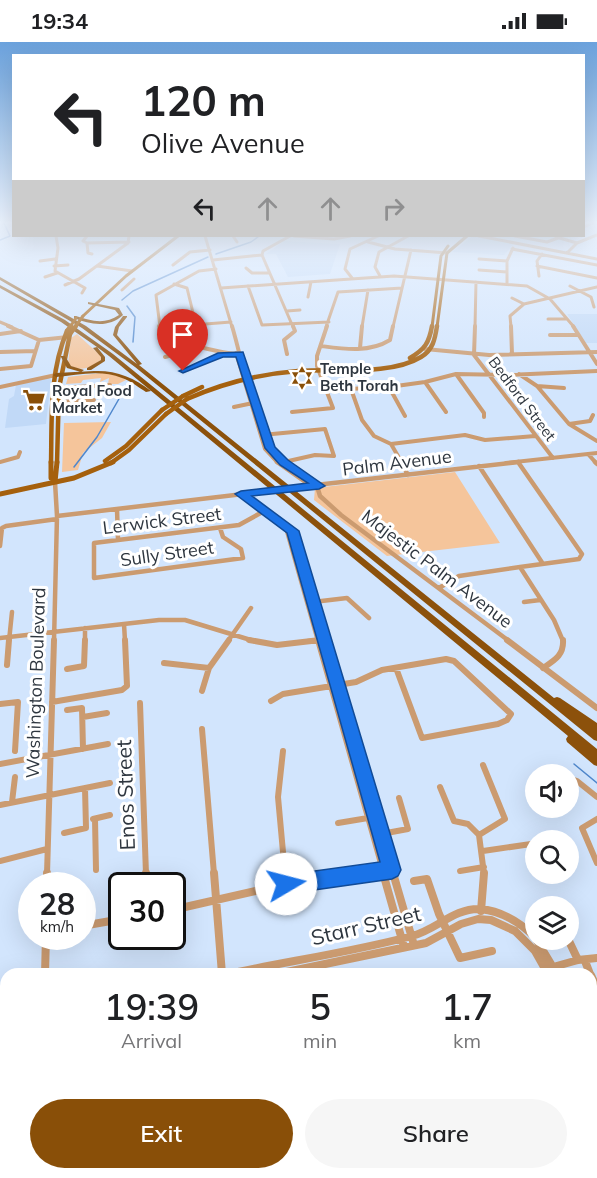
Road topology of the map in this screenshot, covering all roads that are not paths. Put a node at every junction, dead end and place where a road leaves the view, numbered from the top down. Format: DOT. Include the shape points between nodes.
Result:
graph roads {
  1 [pos="48,276"];
  2 [pos="62,276"];
  3 [pos="81,276"];
  4 [pos="124,276"];
  5 [pos="125,276"];
  6 [pos="189,276"];
  7 [pos="218,276"];
  8 [pos="271,276"];
  9 [pos="380,276"];
  10 [pos="441,276"];
  11 [pos="507,276"];
  12 [pos="45,277"];
  13 [pos="406,277"];
  14 [pos="0,278"];
  15 [pos="352,278"];
  16 [pos="134,279"];
  17 [pos="440,279"];
  18 [pos="72,282"];
  19 [pos="311,282"];
  20 [pos="476,282"];
  21 [pos="507,283"];
  22 [pos="118,284"];
  23 [pos="174,284"];
  24 [pos="275,284"];
  25 [pos="65,285"];
  26 [pos="128,285"];
  27 [pos="0,286"];
  28 [pos="248,286"];
  29 [pos="570,286"];
  30 [pos="597,287"];
  31 [pos="221,288"];
  32 [pos="402,288"];
  33 [pos="23,290"];
  34 [pos="368,290"];
  35 [pos="122,291"];
  36 [pos="584,291"];
  37 [pos="82,293"];
  38 [pos="308,297"];
  39 [pos="512,298"];
  40 [pos="550,299"];
  41 [pos="93,304"];
  42 [pos="525,304"];
  43 [pos="594,307"];
  44 [pos="287,310"];
  45 [pos="300,310"];
  46 [pos="548,319"];
  47 [pos="567,319"];
  48 [pos="0,322"];
  49 [pos="231,322"];
  50 [pos="329,322"];
  51 [pos="292,323"];
  52 [pos="196,325"];
  53 [pos="159,328"];
  54 [pos="21,331"];
  55 [pos="0,334"];
  56 [pos="68,335"];
  57 [pos="85,335"];
  58 [pos="549,335"];
  59 [pos="578,335"];
  60 [pos="39,340"];
  61 [pos="194,345"];
  62 [pos="321,346"];
  63 [pos="360,348"];
  64 [pos="425,350"];
  65 [pos="35,351"];
  66 [pos="432,351"];
  67 [pos="597,351"];
  68 [pos="0,352"];
  69 [pos="589,352"];
  70 [pos="238,354"];
  71 [pos="287,354"];
  72 [pos="512,354"];
  73 [pos="221,355"];
  74 [pos="474,355"];
  75 [pos="63,357"];
  76 [pos="165,357"];
  77 [pos="597,364"];
  78 [pos="318,368"];
  79 [pos="0,369"];
  80 [pos="88,369"];
  81 [pos="597,370"];
  82 [pos="183,371"];
  83 [pos="487,373"];
  84 [pos="60,374"];
  85 [pos="147,374"];
  86 [pos="456,374"];
  87 [pos="518,374"];
  88 [pos="245,376"];
  89 [pos="424,382"];
  90 [pos="110,385"];
  91 [pos="537,386"];
  92 [pos="0,387"];
  93 [pos="389,387"];
  94 [pos="61,388"];
  95 [pos="564,388"];
  96 [pos="351,389"];
  97 [pos="328,390"];
  98 [pos="94,400"];
  99 [pos="60,402"];
  100 [pos="253,403"];
  101 [pos="234,407"];
  102 [pos="180,412"];
  103 [pos="292,412"];
  104 [pos="446,412"];
  105 [pos="593,415"];
  106 [pos="405,416"];
  107 [pos="484,417"];
  108 [pos="569,424"];
  109 [pos="262,435"];
  110 [pos="535,436"];
  111 [pos="597,441"];
  112 [pos="390,444"];
  113 [pos="20,452"];
  114 [pos="597,453"];
  115 [pos="588,454"];
  116 [pos="553,458"];
  117 [pos="0,462"];
  118 [pos="518,462"];
  119 [pos="282,463"];
  120 [pos="597,464"];
  121 [pos="479,466"];
  122 [pos="408,475"];
  123 [pos="54,479"];
  124 [pos="316,487"];
  125 [pos="0,493"];
  126 [pos="241,494"];
  127 [pos="117,509"];
  128 [pos="266,510"];
  129 [pos="57,517"];
  130 [pos="220,528"];
  131 [pos="118,540"];
  132 [pos="0,546"];
  133 [pos="243,558"];
  134 [pos="543,564"];
  135 [pos="520,567"];
  136 [pos="94,578"];
  137 [pos="439,588"];
  138 [pos="540,600"];
  139 [pos="311,602"];
  140 [pos="524,602"];
  141 [pos="251,608"];
  142 [pos="12,612"];
  143 [pos="369,618"];
  144 [pos="124,624"];
  145 [pos="85,628"];
  146 [pos="54,631"];
  147 [pos="231,634"];
  148 [pos="11,636"];
  149 [pos="0,638"];
  150 [pos="321,640"];
  151 [pos="490,652"];
  152 [pos="164,663"];
  153 [pos="7,665"];
  154 [pos="208,668"];
  155 [pos="396,668"];
  156 [pos="67,669"];
  157 [pos="543,669"];
  158 [pos="335,686"];
  159 [pos="202,691"];
  160 [pos="523,695"];
  161 [pos="271,701"];
  162 [pos="52,702"];
  163 [pos="140,703"];
  164 [pos="0,704"];
  165 [pos="597,708"];
  166 [pos="67,710"];
  167 [pos="107,712"];
  168 [pos="83,717"];
  169 [pos="597,728"];
  170 [pos="202,729"];
  171 [pos="597,737"];
  172 [pos="108,744"];
  173 [pos="83,749"];
  174 [pos="15,751"];
  175 [pos="283,751"];
  176 [pos="597,754"];
  177 [pos="50,755"];
  178 [pos="597,762"];
  179 [pos="0,764"];
  180 [pos="483,765"];
  181 [pos="15,777"];
  182 [pos="110,783"];
  183 [pos="579,783"];
  184 [pos="440,787"];
  185 [pos="85,788"];
  186 [pos="49,795"];
  187 [pos="597,797"];
  188 [pos="399,798"];
  189 [pos="12,802"];
  190 [pos="0,805"];
  191 [pos="110,815"];
  192 [pos="368,818"];
  193 [pos="95,819"];
  194 [pos="597,819"];
  195 [pos="86,820"];
  196 [pos="338,823"];
  197 [pos="64,833"];
  198 [pos="377,835"];
  199 [pos="479,835"];
  200 [pos="525,845"];
  201 [pos="47,849"];
  202 [pos="483,851"];
  203 [pos="0,861"];
  204 [pos="597,863"];
  205 [pos="484,867"];
  206 [pos="96,870"];
  207 [pos="392,870"];
  208 [pos="383,871"];
  209 [pos="460,871"];
  210 [pos="47,872"];
  211 [pos="146,872"];
  212 [pos="414,881"];
  213 [pos="286,884"];
  214 [pos="217,901"];
  215 [pos="186,907"];
  216 [pos="481,909"];
  217 [pos="481,919"];
  218 [pos="443,923"];
  219 [pos="525,928"];
  220 [pos="448,931"];
  221 [pos="412,936"];
  222 [pos="402,938"];
  223 [pos="414,945"];
  224 [pos="405,947"];
  225 [pos="46,950"];
  226 [pos="541,950"];
  227 [pos="574,950"];
  228 [pos="492,951"];
  229 [pos="597,958"];
  230 [pos="581,961"];
  231 [pos="45,968"];
  232 [pos="222,968"];
  233 [pos="257,968"];
  234 [pos="305,968"];
  235 [pos="549,968"];
  236 [pos="550,968"];
  237 [pos="560,968"];
  238 [pos="586,968"];
  1 -- 12 [label="street"];
  2 -- 18 [label="street"];
  3 -- 18 [label="street"];
  4 -- 41 [label="main road, Washington Boulevard"];
  5 -- 22 [label="main road, Washington Boulevard"];
  6 -- 23 [label="street"];
  7 -- 31 [label="street"];
  8 -- 24 [label="street"];
  9 -- 13 [label="street"];
  9 -- 15 [label="street"];
  10 -- 17 [label="main road"];
  11 -- 21 [label="street"];
  13 -- 17 [label="street"];
  13 -- 32 [label="street"];
  14 -- 33 [label="highway"];
  15 -- 19 [label="street"];
  16 -- 26 [label="street"];
  17 -- 20 [label="street"];
  17 -- 64 [label="main road"];
  17 -- 66 [label="main road"];
  18 -- 25 [label="street"];
  18 -- 37 [label="street" via="85,288"];
  19 -- 24 [label="street"];
  19 -- 38 [label="street"];
  20 -- 21 [label="street"];
  20 -- 74 [label="street, Bedford Street"];
  21 -- 40 [label="street" via="537,289"];
  22 -- 26 [label="street"];
  22 -- 41 [label="main road, Washington Boulevard"];
  23 -- 52 [label="street" via="187,288"];
  23 -- 53 [label="street" via="156,294"];
  24 -- 28 [label="street"];
  24 -- 44 [label="street"];
  26 -- 35 [label="street"];
  27 -- 57 [label="highway"];
  28 -- 31 [label="street"];
  28 -- 51 [label="street" via="262,325"];
  29 -- 36 [label="street"];
  30 -- 36 [label="street"];
  31 -- 49 [label="street"];
  32 -- 34 [label="street"];
  32 -- 63 [label="street" via="390,340 384,345"];
  33 -- 41 [label="highway" via="87,322 108,322 121,315 117,309"];
  33 -- 85 [label="highway" via="84,327"];
  34 -- 50 [label="street" via="338,292"];
  34 -- 63 [label="street"];
  36 -- 40 [label="street"];
  36 -- 43 [label="street"];
  39 -- 42 [label="street"];
  40 -- 42 [label="street"];
  40 -- 47 [label="street"];
  41 -- 56 [label="main road, Washington Boulevard, bridge"];
  41 -- 85 [label="highway" via="125,310 115,335"];
  42 -- 72 [label="street" via="510,316"];
  44 -- 45 [label="street"];
  44 -- 51 [label="street"];
  46 -- 47 [label="street"];
  47 -- 59 [label="street"];
  48 -- 54 [label="street"];
  49 -- 52 [label="street"];
  49 -- 70 [label="street"];
  50 -- 51 [label="street"];
  50 -- 62 [label="street"];
  51 -- 71 [label="street" via="294,334 285,340"];
  52 -- 53 [label="street"];
  53 -- 61 [label="street" via="161,340"];
  54 -- 55 [label="street"];
  54 -- 60 [label="street"];
  56 -- 60 [label="street"];
  56 -- 75 [label="main road, Washington Boulevard"];
  56 -- 84 [label="main road, Washington Boulevard" via="58,350"];
  57 -- 80 [label="highway" via="104,359"];
  57 -- 102 [label="highway"];
  58 -- 59 [label="street"];
  59 -- 69 [label="street"];
  60 -- 65 [label="street"];
  61 -- 73 [label="street"];
  61 -- 76 [label="street"];
  62 -- 63 [label="street"];
  62 -- 78 [label="street"];
  64 -- 66 [label="street"];
  64 -- 78 [label="main road" via="393,363"];
  65 -- 68 [label="street"];
  65 -- 79 [label="street" via="29,367"];
  66 -- 74 [label="street"];
  66 -- 78 [label="main road" via="403,365"];
  67 -- 69 [label="street"];
  69 -- 72 [label="street"];
  69 -- 77 [label="street"];
  70 -- 73 [label="street"];
  70 -- 88 [label="street"];
  72 -- 74 [label="street"];
  73 -- 82 [label="street"];
  74 -- 83 [label="street, Bedford Street"];
  75 -- 80 [label="highway" via="69,367"];
  75 -- 84 [label="main road, Washington Boulevard"];
  78 -- 88 [label="main road"];
  78 -- 97 [label="street"];
  80 -- 84 [label="highway"];
  81 -- 87 [label="street"];
  83 -- 86 [label="street"];
  83 -- 87 [label="street"];
  83 -- 110 [label="street, Bedford Street"];
  84 -- 92 [label="street"];
  84 -- 94 [label="main road, Washington Boulevard"];
  84 -- 102 [label="highway" via="116,372"];
  84 -- 123 [label="main road, Washington Boulevard"];
  85 -- 151 [label="highway"];
  86 -- 89 [label="street"];
  86 -- 107 [label="street"];
  87 -- 91 [label="street"];
  88 -- 100 [label="street"];
  88 -- 123 [label="main road, bridge" via="185,398 164,412 114,462 85,474"];
  89 -- 93 [label="street"];
  89 -- 104 [label="street"];
  90 -- 94 [label="street"];
  91 -- 95 [label="street"];
  91 -- 108 [label="street"];
  93 -- 96 [label="street"];
  93 -- 106 [label="street"];
  94 -- 99 [label="main road, Washington Boulevard"];
  96 -- 97 [label="street"];
  96 -- 112 [label="street" via="362,420 374,436"];
  97 -- 103 [label="street" via="333,408"];
  98 -- 99 [label="street"];
  99 -- 123 [label="main road, Washington Boulevard"];
  100 -- 101 [label="street"];
  100 -- 109 [label="street"];
  102 -- 160 [label="highway"];
  105 -- 108 [label="street" via="590,421"];
  108 -- 111 [label="street"];
  109 -- 119 [label="street"];
  109 -- 119 [label="street" via="324,429 334,456 308,455"];
  110 -- 112 [label="street" via="485,440 465,435"];
  110 -- 116 [label="street, Bedford Street"];
  112 -- 122 [label="street"];
  113 -- 117 [label="street" via="18,457"];
  114 -- 115 [label="street, Palm Avenue"];
  115 -- 116 [label="street, Palm Avenue"];
  115 -- 120 [label="street"];
  116 -- 118 [label="street, Palm Avenue"];
  118 -- 121 [label="street, Palm Avenue"];
  118 -- 134 [label="street" via="582,554 579,559"];
  119 -- 124 [label="street"];
  119 -- 124 [label="street"];
  121 -- 122 [label="street, Palm Avenue"];
  121 -- 134 [label="street"];
  122 -- 124 [label="street, Palm Avenue"];
  123 -- 125 [label="main road"];
  123 -- 129 [label="street, Washington Boulevard"];
  124 -- 126 [label="street, Palm Avenue, bridge"];
  124 -- 137 [label="street, Majestic Palm Avenue" via="320,496 341,515"];
  126 -- 127 [label="street, Palm Avenue"];
  126 -- 128 [label="street"];
  127 -- 129 [label="street, Palm Avenue"];
  127 -- 131 [label="street"];
  128 -- 130 [label="street, Lerwick Street" via="239,525"];
  128 -- 139 [label="street" via="284,523"];
  129 -- 132 [label="street" via="2,528"];
  129 -- 146 [label="street, Washington Boulevard"];
  130 -- 131 [label="street, Lerwick Street"];
  130 -- 133 [label="street" via="223,537 241,549"];
  131 -- 136 [label="street, Lerwick Street" via="94,543"];
  133 -- 136 [label="street, Sully Street"];
  134 -- 135 [label="street"];
  135 -- 137 [label="street" via="459,576"];
  135 -- 138 [label="street"];
  137 -- 157 [label="street, Majestic Palm Avenue"];
  138 -- 140 [label="street"];
  138 -- 157 [label="street" via="564,642 561,654"];
  139 -- 143 [label="street" via="347,598"];
  139 -- 150 [label="street"];
  141 -- 147 [label="street"];
  142 -- 148 [label="street"];
  144 -- 145 [label="street"];
  144 -- 147 [label="street" via="184,620"];
  144 -- 162 [label="street" via="127,686"];
  145 -- 146 [label="street"];
  145 -- 156 [label="street" via="84,666"];
  146 -- 148 [label="street"];
  146 -- 162 [label="street, Washington Boulevard"];
  147 -- 150 [label="street" via="277,645"];
  147 -- 154 [label="street"];
  148 -- 149 [label="street"];
  148 -- 153 [label="street"];
  150 -- 158 [label="street"];
  151 -- 169 [label="highway"];
  151 -- 171 [label="highway"];
  152 -- 154 [label="street"];
  154 -- 159 [label="street"];
  155 -- 155 [label="street" via="422,738 498,724 511,714 454,661"];
  155 -- 158 [label="street"];
  157 -- 165 [label="street, Majestic Palm Avenue"];
  158 -- 161 [label="street" via="283,694"];
  158 -- 192 [label="street"];
  158 -- 198 [label="street"];
  160 -- 176 [label="highway"];
  160 -- 178 [label="highway"];
  162 -- 177 [label="street, Washington Boulevard"];
  163 -- 211 [label="street, Enos Street"];
  164 -- 174 [label="street" via="18,702"];
  166 -- 168 [label="street" via="82,708"];
  167 -- 168 [label="street"];
  168 -- 173 [label="street"];
  170 -- 214 [label="street"];
  172 -- 173 [label="street"];
  173 -- 177 [label="street"];
  175 -- 213 [label="street" via="278,797"];
  177 -- 179 [label="street"];
  177 -- 186 [label="street, Washington Boulevard"];
  180 -- 199 [label="street" via="505,819"];
  181 -- 189 [label="street"];
  182 -- 185 [label="street"];
  183 -- 187 [label="street"];
  184 -- 199 [label="street" via="454,821 468,824"];
  185 -- 186 [label="street"];
  185 -- 195 [label="street"];
  186 -- 189 [label="street"];
  186 -- 201 [label="street, Washington Boulevard"];
  188 -- 198 [label="street" via="408,829"];
  189 -- 190 [label="street"];
  191 -- 193 [label="street"];
  192 -- 196 [label="street"];
  192 -- 198 [label="street"];
  193 -- 195 [label="street"];
  193 -- 206 [label="street"];
  194 -- 204 [label="street" via="582,828"];
  195 -- 197 [label="street" via="86,828"];
  198 -- 207 [label="street"];
  198 -- 208 [label="street"];
  199 -- 202 [label="street"];
  200 -- 202 [label="street"];
  201 -- 203 [label="street"];
  201 -- 210 [label="street, Washington Boulevard"];
  202 -- 205 [label="street"];
  205 -- 209 [label="street"];
  205 -- 216 [label="street"];
  207 -- 208 [label="street"];
  207 -- 221 [label="street"];
  208 -- 213 [label="street"];
  208 -- 222 [label="street"];
  212 -- 218 [label="street" via="427,879"];
  213 -- 214 [label="street"];
  214 -- 215 [label="street"];
  214 -- 232 [label="street"];
  216 -- 217 [label="street"];
  216 -- 218 [label="street, Starr Street" via="459,912"];
  216 -- 219 [label="street"];
  217 -- 220 [label="street, Starr Street" via="465,921"];
  217 -- 235 [label="street" via="505,925 522,935"];
  218 -- 220 [label="street"];
  218 -- 221 [label="street, Starr Street"];
  220 -- 223 [label="street, Starr Street"];
  220 -- 228 [label="street" via="460,958"];
  221 -- 222 [label="street, Starr Street"];
  221 -- 223 [label="street"];
  222 -- 224 [label="street"];
  222 -- 233 [label="street, Starr Street"];
  223 -- 224 [label="street, Starr Street"];
  224 -- 234 [label="street, Starr Street"];
  225 -- 231 [label="street"];
  226 -- 236 [label="street"];
  227 -- 230 [label="street"];
  229 -- 230 [label="street"];
  230 -- 237 [label="street"];
  230 -- 238 [label="street"];
}
